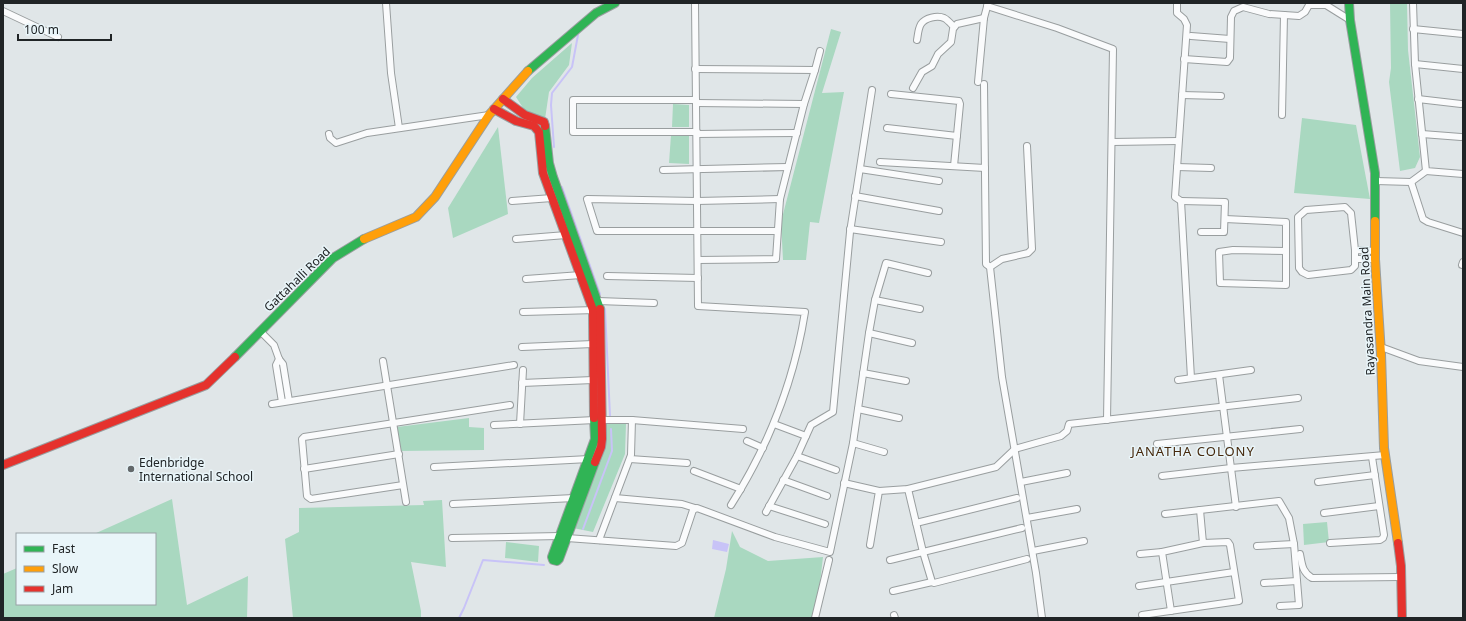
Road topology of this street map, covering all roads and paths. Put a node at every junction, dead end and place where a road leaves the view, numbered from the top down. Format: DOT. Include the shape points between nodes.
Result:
graph roads {
  1 [pos="386,3"];
  2 [pos="615,3"];
  3 [pos="695,3"];
  4 [pos="1177,3"];
  5 [pos="1349,3"];
  6 [pos="1413,3"];
  7 [pos="988,4"];
  8 [pos="3,10"];
  9 [pos="1284,15"];
  10 [pos="984,18"];
  11 [pos="1350,20"];
  12 [pos="954,27"];
  13 [pos="1413,29"];
  14 [pos="1463,34"];
  15 [pos="1191,36"];
  16 [pos="58,37"];
  17 [pos="1230,39"];
  18 [pos="917,40"];
  19 [pos="820,51"];
  20 [pos="1184,59"];
  21 [pos="1415,64"];
  22 [pos="695,69"];
  23 [pos="1463,69"];
  24 [pos="815,70"];
  25 [pos="913,88"];
  26 [pos="872,90"];
  27 [pos="891,94"];
  28 [pos="1182,95"];
  29 [pos="1221,96"];
  30 [pos="1418,98"];
  31 [pos="503,100"];
  32 [pos="696,101"];
  33 [pos="804,104"];
  34 [pos="1461,104"];
  35 [pos="492,112"];
  36 [pos="1282,115"];
  37 [pos="399,128"];
  38 [pos="887,128"];
  39 [pos="697,133"];
  40 [pos="797,133"];
  41 [pos="329,134"];
  42 [pos="1422,134"];
  43 [pos="957,136"];
  44 [pos="1461,137"];
  45 [pos="1178,141"];
  46 [pos="1112,142"];
  47 [pos="1027,146"];
  48 [pos="880,162"];
  49 [pos="954,166"];
  50 [pos="788,167"];
  51 [pos="1177,167"];
  52 [pos="985,168"];
  53 [pos="1211,168"];
  54 [pos="698,169"];
  55 [pos="860,169"];
  56 [pos="663,170"];
  57 [pos="1426,171"];
  58 [pos="1463,174"];
  59 [pos="939,181"];
  60 [pos="1376,181"];
  61 [pos="1411,182"];
  62 [pos="855,196"];
  63 [pos="552,198"];
  64 [pos="780,199"];
  65 [pos="512,201"];
  66 [pos="697,201"];
  67 [pos="1181,201"];
  68 [pos="939,211"];
  69 [pos="1225,219"];
  70 [pos="850,228"];
  71 [pos="778,230"];
  72 [pos="698,231"];
  73 [pos="1201,232"];
  74 [pos="1463,233"];
  75 [pos="566,234"];
  76 [pos="516,239"];
  77 [pos="941,242"];
  78 [pos="1355,250"];
  79 [pos="1375,250"];
  80 [pos="1286,251"];
  81 [pos="1355,259"];
  82 [pos="1375,259"];
  83 [pos="698,260"];
  84 [pos="1463,262"];
  85 [pos="1463,265"];
  86 [pos="990,267"];
  87 [pos="928,273"];
  88 [pos="580,275"];
  89 [pos="607,276"];
  90 [pos="698,278"];
  91 [pos="526,279"];
  92 [pos="875,300"];
  93 [pos="598,301"];
  94 [pos="654,303"];
  95 [pos="920,309"];
  96 [pos="596,310"];
  97 [pos="523,312"];
  98 [pos="261,332"];
  99 [pos="869,334"];
  100 [pos="912,343"];
  101 [pos="593,344"];
  102 [pos="522,347"];
  103 [pos="1381,347"];
  104 [pos="279,359"];
  105 [pos="383,362"];
  106 [pos="514,365"];
  107 [pos="1463,367"];
  108 [pos="523,370"];
  109 [pos="1251,370"];
  110 [pos="863,373"];
  111 [pos="1219,375"];
  112 [pos="1191,378"];
  113 [pos="593,380"];
  114 [pos="1178,380"];
  115 [pos="906,381"];
  116 [pos="522,383"];
  117 [pos="388,386"];
  118 [pos="1298,398"];
  119 [pos="289,401"];
  120 [pos="282,402"];
  121 [pos="272,404"];
  122 [pos="510,405"];
  123 [pos="1224,406"];
  124 [pos="858,409"];
  125 [pos="899,418"];
  126 [pos="598,420"];
  127 [pos="632,420"];
  128 [pos="1107,420"];
  129 [pos="394,422"];
  130 [pos="520,424"];
  131 [pos="774,424"];
  132 [pos="494,425"];
  133 [pos="743,429"];
  134 [pos="1300,429"];
  135 [pos="806,436"];
  136 [pos="1228,437"];
  137 [pos="747,441"];
  138 [pos="853,443"];
  139 [pos="1157,444"];
  140 [pos="763,448"];
  141 [pos="1015,449"];
  142 [pos="884,452"];
  143 [pos="399,454"];
  144 [pos="1385,455"];
  145 [pos="797,456"];
  146 [pos="1372,457"];
  147 [pos="589,459"];
  148 [pos="630,459"];
  149 [pos="688,463"];
  150 [pos="3,465"];
  151 [pos="434,467"];
  152 [pos="1231,468"];
  153 [pos="304,469"];
  154 [pos="836,470"];
  155 [pos="694,471"];
  156 [pos="1067,473"];
  157 [pos="1375,475"];
  158 [pos="1162,476"];
  159 [pos="783,480"];
  160 [pos="1021,482"];
  161 [pos="1318,482"];
  162 [pos="844,483"];
  163 [pos="403,485"];
  164 [pos="741,489"];
  165 [pos="908,489"];
  166 [pos="879,491"];
  167 [pos="827,496"];
  168 [pos="574,498"];
  169 [pos="615,498"];
  170 [pos="1016,498"];
  171 [pos="406,502"];
  172 [pos="453,504"];
  173 [pos="731,505"];
  174 [pos="1379,506"];
  175 [pos="1236,507"];
  176 [pos="695,508"];
  177 [pos="1077,509"];
  178 [pos="1200,510"];
  179 [pos="1324,513"];
  180 [pos="1165,514"];
  181 [pos="1027,518"];
  182 [pos="916,523"];
  183 [pos="825,524"];
  184 [pos="1022,528"];
  185 [pos="564,537"];
  186 [pos="452,538"];
  187 [pos="599,540"];
  188 [pos="1084,541"];
  189 [pos="1203,543"];
  190 [pos="1330,543"];
  191 [pos="1294,544"];
  192 [pos="870,545"];
  193 [pos="1257,546"];
  194 [pos="1033,551"];
  195 [pos="923,552"];
  196 [pos="1162,552"];
  197 [pos="1140,554"];
  198 [pos="1300,554"];
  199 [pos="1027,559"];
  200 [pos="829,560"];
  201 [pos="890,560"];
  202 [pos="1234,572"];
  203 [pos="1401,577"];
  204 [pos="1297,581"];
  205 [pos="932,582"];
  206 [pos="1166,582"];
  207 [pos="1264,583"];
  208 [pos="1139,586"];
  209 [pos="893,591"];
  210 [pos="1280,606"];
  211 [pos="1171,610"];
  212 [pos="1142,615"];
  213 [pos="815,618"];
  214 [pos="1042,618"];
  215 [pos="1402,618"];
  1 -- 37 [label="street" via="391,73"];
  2 -- 31 [label="street, Gattahalli Road" via="596,13 532,68"];
  3 -- 22 [label="street"];
  4 -- 20 [label="street" via="1176,12 1187,24"];
  5 -- 11 [label="street, Rayasandra Main Road"];
  6 -- 13 [label="street"];
  7 -- 10 [label="street"];
  7 -- 46 [label="street" via="1113,49"];
  8 -- 16 [label="street"];
  9 -- 11 [label="street" via="1299,16 1305,12 1308,5 1326,5"];
  9 -- 17 [label="street" via="1269,14 1243,6 1234,11 1231,17"];
  9 -- 36 [label="street"];
  10 -- 12 [label="street" via="957,24"];
  10 -- 52 [label="street" via="981,84"];
  11 -- 60 [label="street, Rayasandra Main Road"];
  12 -- 18 [label="street" via="944,18 926,19 919,27"];
  12 -- 25 [label="street" via="951,42 938,54 932,66 922,72"];
  13 -- 14 [label="street"];
  13 -- 21 [label="street"];
  15 -- 17 [label="street"];
  17 -- 20 [label="street" via="1230,58 1227,62"];
  19 -- 24 [label="street"];
  20 -- 28 [label="street"];
  21 -- 23 [label="street"];
  21 -- 30 [label="street"];
  22 -- 24 [label="street"];
  22 -- 32 [label="street"];
  24 -- 33 [label="street"];
  26 -- 55 [label="street"];
  27 -- 43 [label="street" via="959,101"];
  28 -- 29 [label="street"];
  28 -- 45 [label="street"];
  30 -- 34 [label="street"];
  30 -- 42 [label="street"];
  31 -- 35 [label="street, Gattahalli Road"];
  31 -- 93 [label="street" via="525,115 544,122 553,177"];
  32 -- 33 [label="street"];
  32 -- 39 [label="street"];
  32 -- 39 [label="street" via="573,100 573,124 574,132"];
  33 -- 40 [label="street"];
  35 -- 37 [label="street"];
  35 -- 63 [label="street" via="537,128 543,173"];
  35 -- 98 [label="street, Gattahalli Road" via="435,197 416,217 365,238 333,258"];
  37 -- 41 [label="street" via="367,133 336,142"];
  38 -- 43 [label="street"];
  39 -- 40 [label="street"];
  39 -- 54 [label="street"];
  40 -- 50 [label="street"];
  42 -- 44 [label="street"];
  42 -- 57 [label="street"];
  43 -- 49 [label="street"];
  45 -- 46 [label="street"];
  45 -- 51 [label="street"];
  46 -- 128 [label="street"];
  47 -- 86 [label="street" via="1032,249 1028,253 1002,259"];
  48 -- 49 [label="street"];
  49 -- 52 [label="street"];
  50 -- 54 [label="street"];
  50 -- 64 [label="street"];
  51 -- 53 [label="street"];
  51 -- 67 [label="street" via="1174,197"];
  52 -- 86 [label="street" via="986,264"];
  54 -- 56 [label="street"];
  54 -- 66 [label="street"];
  55 -- 59 [label="street"];
  55 -- 62 [label="street"];
  57 -- 58 [label="street"];
  57 -- 61 [label="street"];
  60 -- 61 [label="street"];
  60 -- 79 [label="street, Rayasandra Main Road"];
  61 -- 74 [label="street" via="1422,219"];
  62 -- 68 [label="street"];
  62 -- 70 [label="street"];
  63 -- 65 [label="street"];
  63 -- 75 [label="street"];
  64 -- 66 [label="street"];
  64 -- 71 [label="street"];
  66 -- 72 [label="street"];
  66 -- 72 [label="street" via="587,199 597,231"];
  67 -- 69 [label="street" via="1225,202"];
  67 -- 112 [label="street"];
  69 -- 73 [label="street" via="1224,232"];
  69 -- 80 [label="street" via="1286,222"];
  70 -- 77 [label="street"];
  70 -- 135 [label="street" via="833,412 811,425"];
  71 -- 72 [label="street"];
  71 -- 83 [label="street" via="776,259"];
  72 -- 83 [label="street"];
  75 -- 76 [label="street"];
  75 -- 88 [label="street"];
  78 -- 79 [label="street"];
  78 -- 81 [label="street"];
  78 -- 81 [label="street" via="1350,213 1345,208 1306,210 1298,217 1299,268 1302,272 1308,275 1351,270 1355,266"];
  79 -- 82 [label="street, Rayasandra Main Road"];
  80 -- 80 [label="street" via="1219,252 1220,283 1286,285"];
  81 -- 82 [label="street"];
  82 -- 103 [label="street, Rayasandra Main Road"];
  83 -- 90 [label="street"];
  84 -- 85 [label="street"];
  86 -- 141 [label="street" via="1002,377"];
  87 -- 92 [label="street" via="886,263"];
  88 -- 91 [label="street"];
  88 -- 96 [label="street"];
  89 -- 90 [label="street"];
  90 -- 131 [label="street" via="698,306 805,312 793,371"];
  92 -- 95 [label="street"];
  92 -- 99 [label="street"];
  93 -- 94 [label="street"];
  93 -- 96 [label="street"];
  96 -- 97 [label="street"];
  96 -- 101 [label="street"];
  96 -- 126 [label="street"];
  98 -- 104 [label="street" via="274,345"];
  98 -- 150 [label="street, Gattahalli Road" via="206,385"];
  99 -- 100 [label="street"];
  99 -- 110 [label="street"];
  101 -- 102 [label="street"];
  101 -- 113 [label="street"];
  103 -- 107 [label="street" via="1419,361"];
  103 -- 144 [label="street, Rayasandra Main Road"];
  104 -- 119 [label="street" via="283,364"];
  104 -- 120 [label="street" via="276,365"];
  105 -- 117 [label="street"];
  106 -- 117 [label="street"];
  108 -- 116 [label="street"];
  109 -- 111 [label="street"];
  110 -- 115 [label="street"];
  110 -- 124 [label="street"];
  111 -- 112 [label="street"];
  111 -- 123 [label="street"];
  112 -- 114 [label="street"];
  113 -- 116 [label="street"];
  113 -- 126 [label="street"];
  116 -- 130 [label="street"];
  117 -- 119 [label="street"];
  117 -- 129 [label="street"];
  118 -- 123 [label="street"];
  119 -- 120 [label="street"];
  120 -- 121 [label="street"];
  122 -- 129 [label="street"];
  123 -- 128 [label="street"];
  123 -- 136 [label="street"];
  124 -- 125 [label="street"];
  124 -- 138 [label="street"];
  126 -- 127 [label="street"];
  126 -- 130 [label="street"];
  126 -- 147 [label="street"];
  126 -- 185 [label="street" via="601,447"];
  127 -- 133 [label="street"];
  127 -- 148 [label="street"];
  128 -- 141 [label="street" via="1069,424 1067,431 1061,436"];
  129 -- 143 [label="street"];
  129 -- 153 [label="street" via="304,437 301,442"];
  130 -- 132 [label="street"];
  131 -- 135 [label="street"];
  131 -- 140 [label="street"];
  134 -- 136 [label="street"];
  135 -- 145 [label="street"];
  136 -- 139 [label="street"];
  136 -- 152 [label="street"];
  137 -- 140 [label="street"];
  138 -- 142 [label="street"];
  138 -- 162 [label="street"];
  140 -- 164 [label="street"];
  141 -- 160 [label="street"];
  141 -- 165 [label="street" via="996,467"];
  143 -- 153 [label="street"];
  143 -- 163 [label="street"];
  144 -- 146 [label="street"];
  144 -- 203 [label="street, Rayasandra Main Road"];
  145 -- 154 [label="street"];
  145 -- 159 [label="street"];
  146 -- 152 [label="street"];
  146 -- 157 [label="street"];
  147 -- 151 [label="street"];
  147 -- 168 [label="street"];
  148 -- 149 [label="street"];
  148 -- 169 [label="street"];
  152 -- 158 [label="street"];
  152 -- 175 [label="street"];
  153 -- 163 [label="street" via="307,496 311,499"];
  155 -- 164 [label="street"];
  156 -- 160 [label="street"];
  157 -- 161 [label="street"];
  157 -- 174 [label="street"];
  159 -- 167 [label="street"];
  159 -- 183 [label="street" via="767,509"];
  160 -- 181 [label="street"];
  162 -- 166 [label="street"];
  162 -- 176 [label="street" via="830,552 775,537"];
  163 -- 171 [label="street"];
  164 -- 173 [label="street"];
  165 -- 166 [label="street"];
  165 -- 182 [label="street"];
  166 -- 192 [label="street"];
  168 -- 172 [label="street"];
  168 -- 185 [label="street"];
  169 -- 176 [label="street" via="682,504"];
  169 -- 187 [label="street"];
  170 -- 182 [label="street"];
  174 -- 179 [label="street"];
  174 -- 190 [label="street" via="1383,538"];
  175 -- 178 [label="street"];
  175 -- 191 [label="street" via="1279,501 1289,518"];
  176 -- 187 [label="street" via="682,543 676,546"];
  177 -- 181 [label="street"];
  178 -- 180 [label="street"];
  178 -- 189 [label="street"];
  181 -- 194 [label="street"];
  182 -- 195 [label="street"];
  184 -- 195 [label="street"];
  185 -- 186 [label="street"];
  185 -- 187 [label="street"];
  188 -- 194 [label="street"];
  189 -- 196 [label="street"];
  189 -- 202 [label="street" via="1228,542"];
  191 -- 193 [label="street"];
  191 -- 204 [label="street"];
  194 -- 214 [label="street"];
  195 -- 201 [label="street"];
  195 -- 205 [label="street"];
  196 -- 197 [label="street"];
  196 -- 206 [label="street"];
  198 -- 203 [label="street" via="1302,569 1312,578"];
  199 -- 205 [label="street"];
  200 -- 213 [label="street"];
  202 -- 206 [label="street"];
  202 -- 211 [label="street" via="1239,601"];
  203 -- 215 [label="street, Rayasandra Main Road"];
  204 -- 207 [label="street"];
  204 -- 210 [label="street" via="1299,605"];
  205 -- 209 [label="street"];
  206 -- 208 [label="street"];
  206 -- 211 [label="street"];
  211 -- 212 [label="street"];
}
